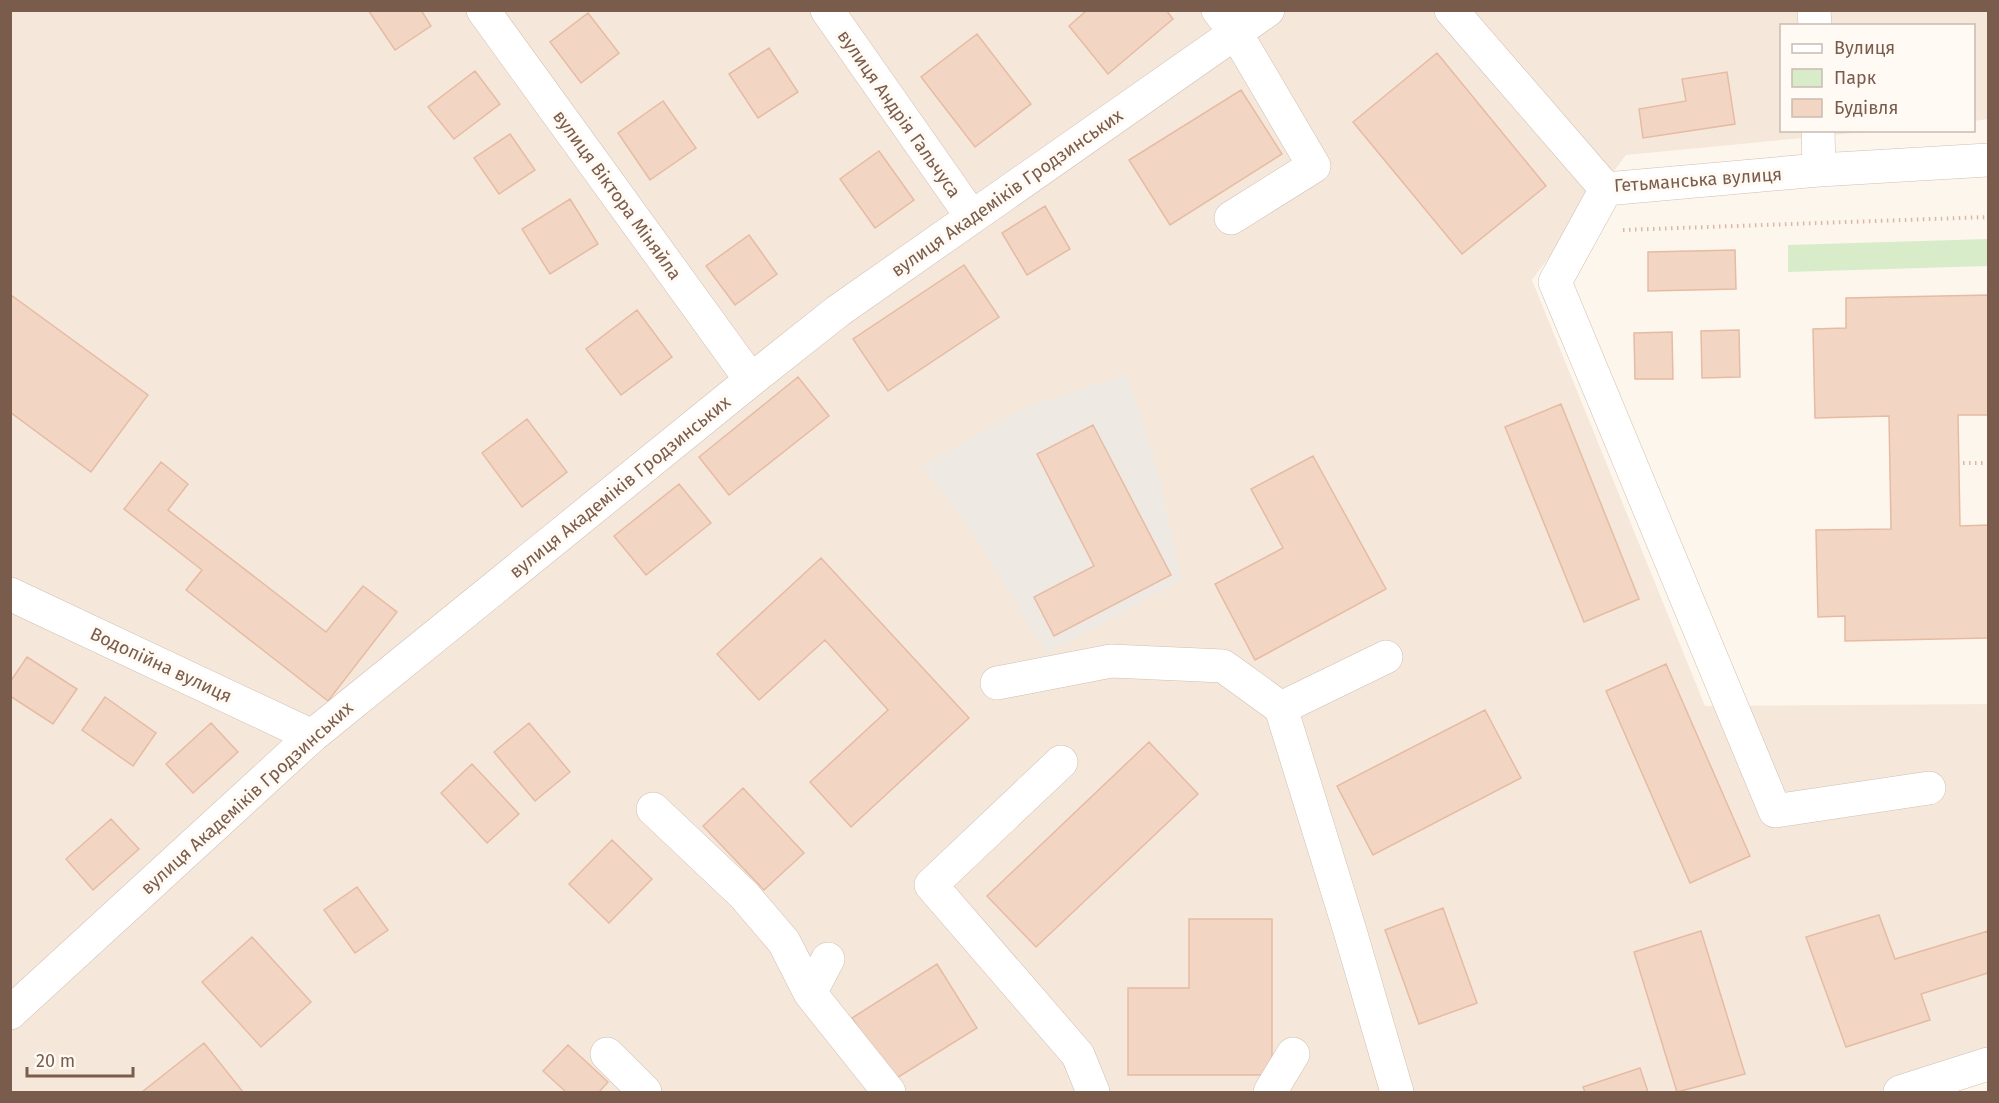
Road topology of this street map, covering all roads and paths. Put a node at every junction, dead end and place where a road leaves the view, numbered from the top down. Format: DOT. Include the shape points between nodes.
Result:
graph roads {
  1 [pos="483,10"];
  2 [pos="827,10"];
  3 [pos="1269,10"];
  4 [pos="1451,10"];
  5 [pos="1227,23"];
  6 [pos="1818,132"];
  7 [pos="1989,160"];
  8 [pos="1819,170"];
  9 [pos="1606,189"];
  10 [pos="972,217"];
  11 [pos="1989,217"];
  12 [pos="1231,218"];
  13 [pos="1623,230"];
  14 [pos="751,380"];
  15 [pos="1963,463"];
  16 [pos="1989,463"];
  17 [pos="10,594"];
  18 [pos="1386,657"];
  19 [pos="997,683"];
  20 [pos="1281,708"];
  21 [pos="312,736"];
  22 [pos="1061,762"];
  23 [pos="1929,788"];
  24 [pos="653,809"];
  25 [pos="828,959"];
  26 [pos="810,993"];
  27 [pos="10,1013"];
  28 [pos="607,1054"];
  29 [pos="1293,1054"];
  30 [pos="1989,1064"];
  31 [pos="645,1092"];
  32 [pos="889,1092"];
  33 [pos="1093,1092"];
  34 [pos="1270,1092"];
  35 [pos="1396,1092"];
  36 [pos="1900,1092"];
  1 -- 14 [label="street, вулиця Віктора Міняйла"];
  2 -- 10 [label="street, вулиця Андрія Гальчуса"];
  3 -- 5 [label="street, вулиця Академіків Гродзинських"];
  4 -- 9 [label="street, Гетьманська вулиця"];
  5 -- 10 [label="street, вулиця Академіків Гродзинських"];
  5 -- 12 [label="street" via="1314,166"];
  6 -- 8 [label="street"];
  7 -- 8 [label="street, Гетьманська вулиця"];
  8 -- 9 [label="street, Гетьманська вулиця"];
  9 -- 23 [label="street" via="1555,282 1775,811"];
  10 -- 14 [label="street, вулиця Академіків Гродзинських" via="838,311"];
  11 -- 13 [label="path"];
  14 -- 21 [label="street, вулиця Академіків Гродзинських"];
  15 -- 16 [label="path"];
  17 -- 21 [label="street, Водопійна вулиця"];
  18 -- 20 [label="street"];
  19 -- 20 [label="street" via="1112,662 1223,666"];
  20 -- 35 [label="street"];
  21 -- 27 [label="street, вулиця Академіків Гродзинських"];
  22 -- 33 [label="street" via="931,885 1078,1055"];
  24 -- 26 [label="street" via="744,895 784,942"];
  25 -- 26 [label="street"];
  26 -- 32 [label="street"];
  28 -- 31 [label="street"];
  29 -- 34 [label="street"];
  30 -- 36 [label="street"];
}
